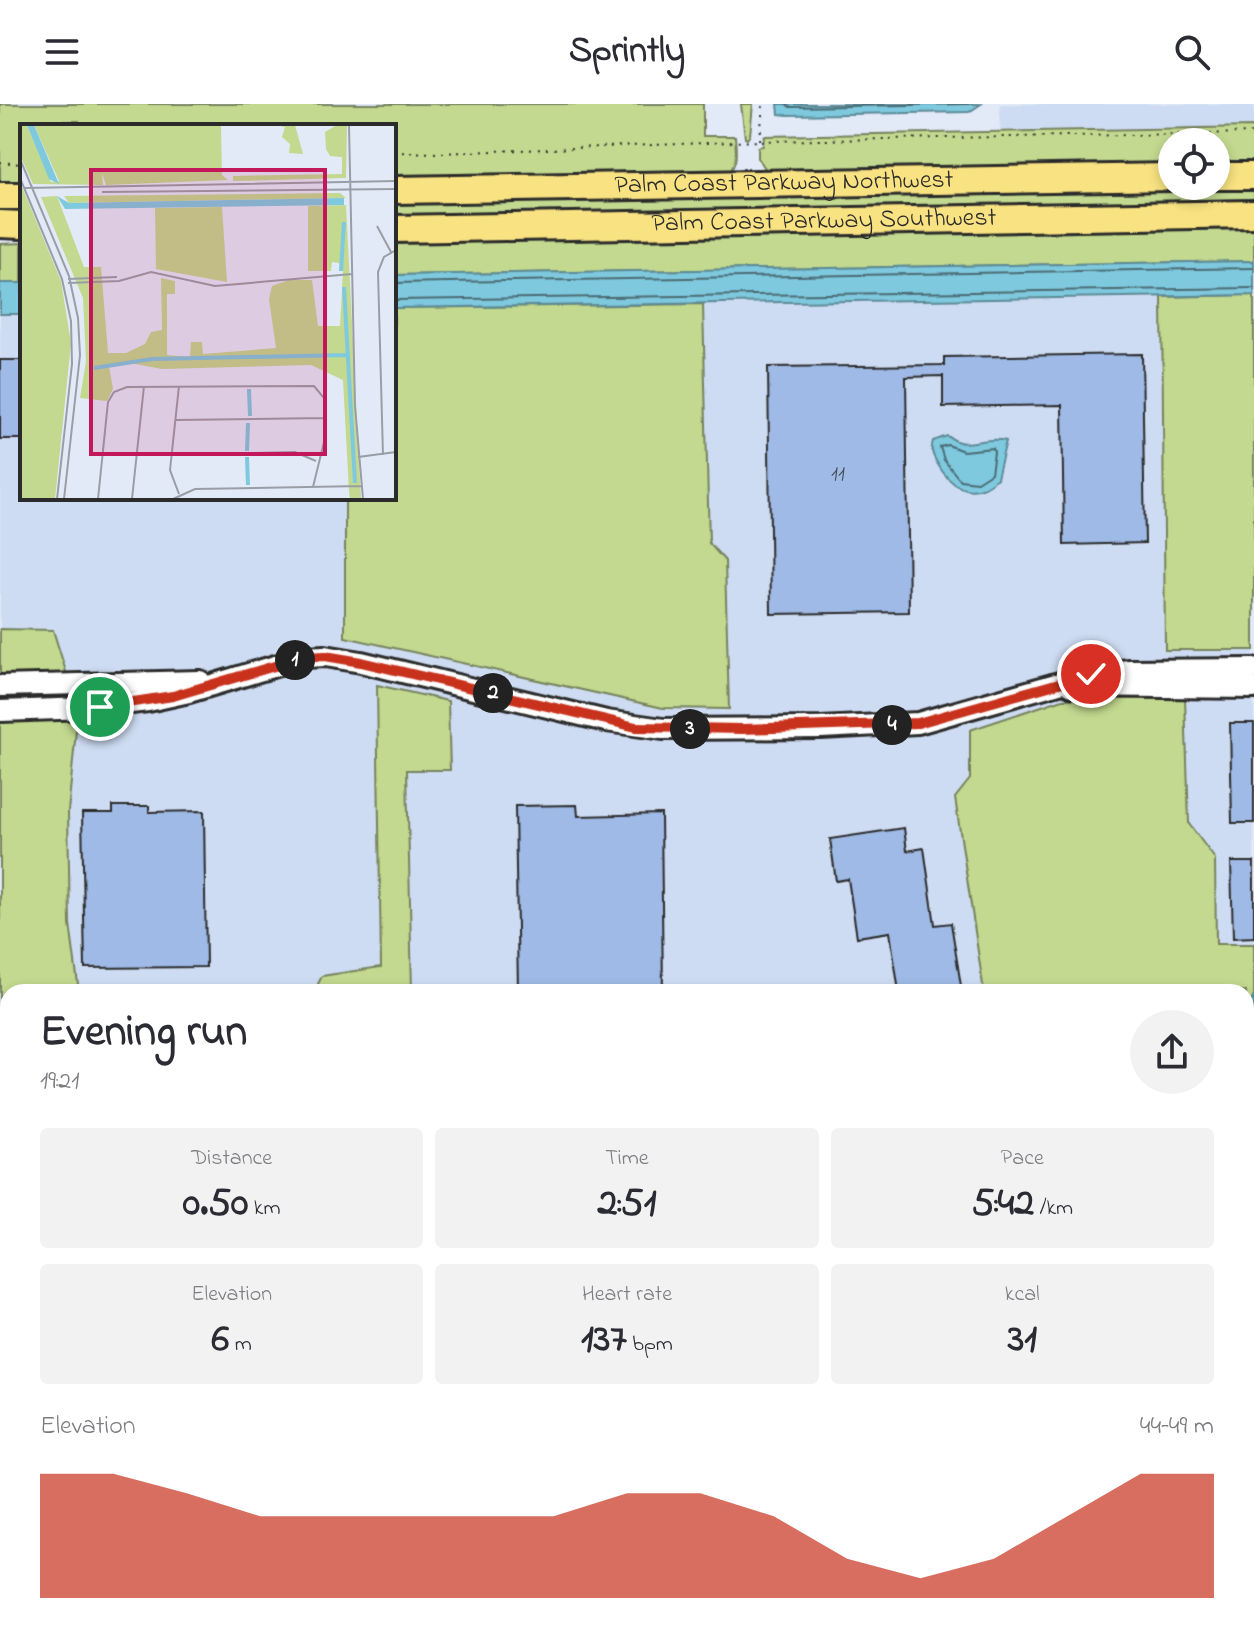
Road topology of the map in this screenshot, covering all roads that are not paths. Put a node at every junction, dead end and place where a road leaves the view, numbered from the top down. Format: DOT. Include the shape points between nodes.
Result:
graph roads {
  1 [pos="1230,176"];
  2 [pos="1254,176"];
  3 [pos="1158,177"];
  4 [pos="396,190"];
  5 [pos="1254,214"];
  6 [pos="0,224"];
  7 [pos="20,225"];
  8 [pos="396,229"];
  9 [pos="1254,669"];
  10 [pos="224,680"];
  11 [pos="102,683"];
  12 [pos="1056,685"];
  13 [pos="0,686"];
  14 [pos="1254,688"];
  15 [pos="100,707"];
  16 [pos="0,711"];
  1 -- 2 [label="main road"];
  3 -- 4 [label="main road, Palm Coast Parkway Northwest"];
  5 -- 8 [label="main road, Palm Coast Parkway Southwest"];
  6 -- 7 [label="main road"];
  9 -- 12 [label="street" via="1119,671"];
  10 -- 11 [label="street"];
  10 -- 12 [label="street" via="325,656 606,721 663,729 918,723"];
  10 -- 15 [label="street" via="161,699"];
  11 -- 13 [label="street"];
  11 -- 15 [label="street"];
  12 -- 14 [label="street"];
  15 -- 16 [label="street"];
}
